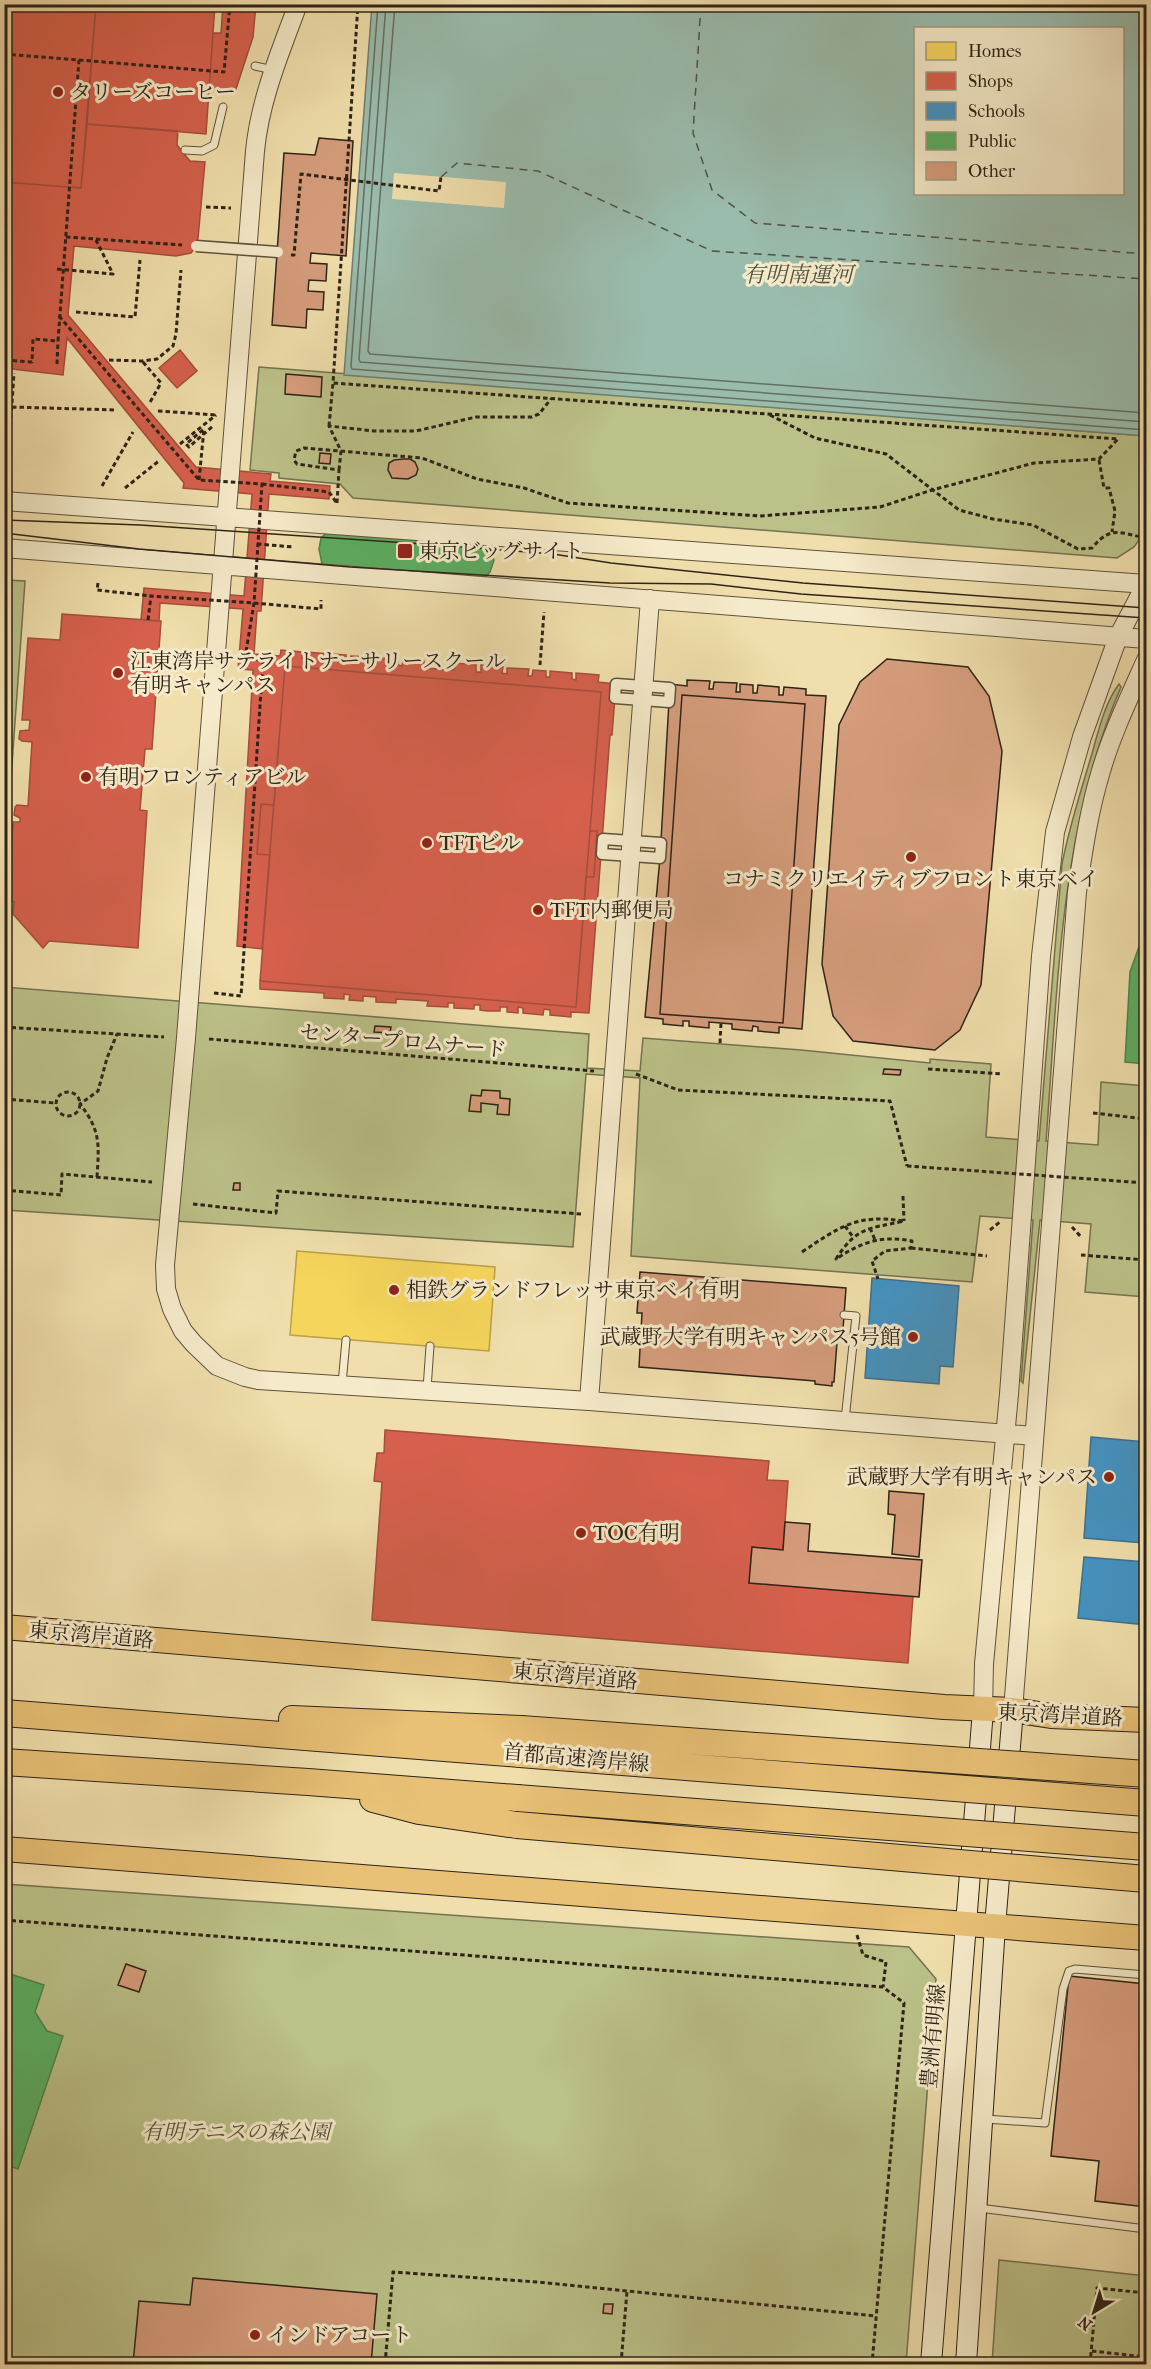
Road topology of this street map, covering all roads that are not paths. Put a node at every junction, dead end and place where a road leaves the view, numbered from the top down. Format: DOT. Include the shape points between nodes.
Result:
graph roads {
  1 [pos="298,4"];
  2 [pos="223,107"];
  3 [pos="185,150"];
  4 [pos="196,246"];
  5 [pos="278,252"];
  6 [pos="4,501"];
  7 [pos="226,517"];
  8 [pos="4,548"];
  9 [pos="222,565"];
  10 [pos="1146,584"];
  11 [pos="650,599"];
  12 [pos="1118,637"];
  13 [pos="1146,639"];
  14 [pos="1146,660"];
  15 [pos="615,698"];
  16 [pos="602,854"];
  17 [pos="844,1315"];
  18 [pos="346,1340"];
  19 [pos="430,1347"];
  20 [pos="342,1387"];
  21 [pos="426,1392"];
  22 [pos="589,1401"];
  23 [pos="845,1422"];
  24 [pos="1005,1434"];
  25 [pos="1034,1436"];
  26 [pos="4,1627"];
  27 [pos="983,1710"];
  28 [pos="1013,1710"];
  29 [pos="4,1713"];
  30 [pos="43,1716"];
  31 [pos="1146,1720"];
  32 [pos="4,1762"];
  33 [pos="1146,1774"];
  34 [pos="308,1782"];
  35 [pos="1146,1803"];
  36 [pos="1146,1847"];
  37 [pos="4,1849"];
  38 [pos="1146,1879"];
  39 [pos="966,1923"];
  40 [pos="995,1926"];
  41 [pos="1146,1938"];
  42 [pos="1146,1975"];
  43 [pos="982,2118"];
  44 [pos="976,2208"];
  45 [pos="1146,2229"];
  46 [pos="931,2364"];
  47 [pos="966,2364"];
  1 -- 7 [label="street" via="264,68"];
  2 -- 3 [label="lane" via="214,145 202,151"];
  4 -- 5 [label="street, bridge"];
  6 -- 7 [label="street"];
  7 -- 9 [label="street"];
  7 -- 10 [label="street"];
  8 -- 9 [label="street"];
  9 -- 11 [label="street"];
  9 -- 20 [label="street" via="166,1248 166,1289 183,1331 217,1365 258,1380"];
  10 -- 12 [label="street"];
  11 -- 12 [label="street"];
  11 -- 22 [label="street"];
  12 -- 13 [label="street"];
  12 -- 24 [label="street" via="1082,737 1055,832 1041,956"];
  14 -- 25 [label="street" via="1101,770 1077,892"];
  15 -- 15 [label="street" via="669,702 670,688 616,684"];
  16 -- 16 [label="street" via="660,858 661,843 603,839"];
  17 -- 23 [label="lane" via="856,1316"];
  18 -- 20 [label="lane"];
  19 -- 21 [label="lane"];
  20 -- 21 [label="street"];
  21 -- 22 [label="street"];
  22 -- 23 [label="street"];
  23 -- 24 [label="street"];
  24 -- 25 [label="street"];
  24 -- 27 [label="street"];
  25 -- 28 [label="street"];
  26 -- 27 [label="highway, 東京湾岸道路"];
  27 -- 28 [label="highway, 東京湾岸道路"];
  27 -- 39 [label="main road, 豊洲有明線"];
  28 -- 31 [label="highway, 東京湾岸道路" via="1051,1716"];
  28 -- 40 [label="main road"];
  29 -- 30 [label="highway, 首都高速湾岸線"];
  30 -- 33 [label="highway, bridge" via="108,1712 521,1729"];
  30 -- 35 [label="highway, 首都高速湾岸線, bridge"];
  32 -- 34 [label="highway, 首都高速湾岸線"];
  34 -- 36 [label="highway, 首都高速湾岸線, bridge"];
  34 -- 38 [label="highway, bridge" via="419,1811 517,1825"];
  37 -- 39 [label="highway"];
  39 -- 40 [label="highway"];
  39 -- 46 [label="main road, 豊洲有明線"];
  40 -- 41 [label="highway"];
  40 -- 43 [label="main road"];
  42 -- 43 [label="lane" via="1069,1971 1063,1989 1045,2123"];
  43 -- 44 [label="main road"];
  44 -- 45 [label="lane"];
  44 -- 47 [label="main road"];
}
